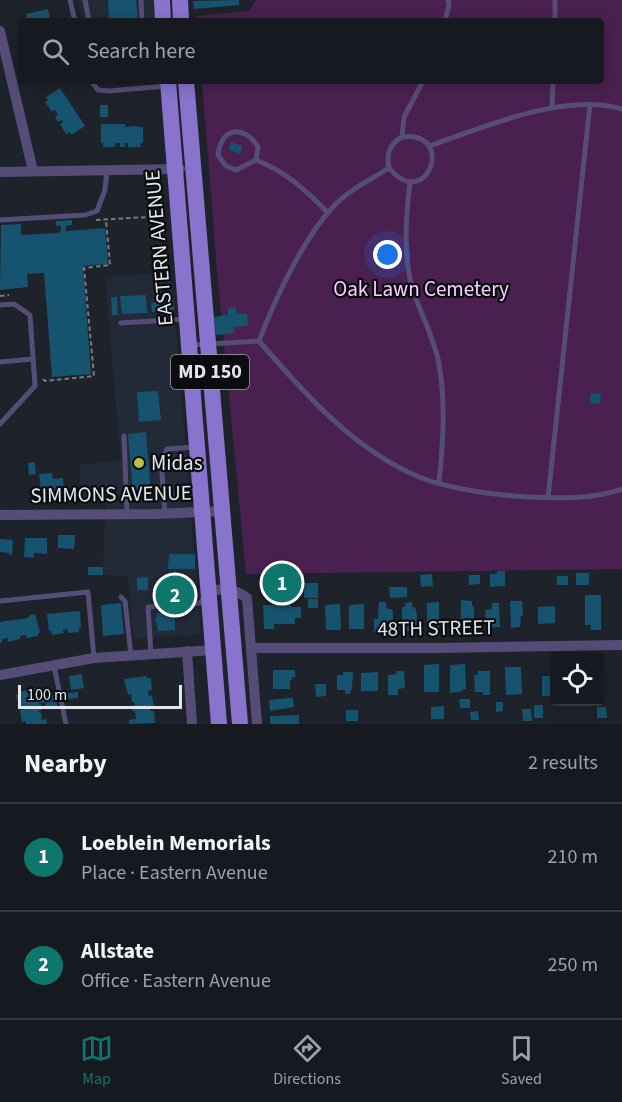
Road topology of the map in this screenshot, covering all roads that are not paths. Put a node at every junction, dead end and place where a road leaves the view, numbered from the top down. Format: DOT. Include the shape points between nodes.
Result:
graph roads {
  1 [pos="70,0"];
  2 [pos="85,0"];
  3 [pos="141,0"];
  4 [pos="162,0"];
  5 [pos="180,0"];
  6 [pos="448,0"];
  7 [pos="555,0"];
  8 [pos="74,18"];
  9 [pos="88,18"];
  10 [pos="142,18"];
  11 [pos="163,18"];
  12 [pos="182,18"];
  13 [pos="446,18"];
  14 [pos="555,18"];
  15 [pos="0,31"];
  16 [pos="93,84"];
  17 [pos="161,84"];
  18 [pos="168,84"];
  19 [pos="186,84"];
  20 [pos="421,84"];
  21 [pos="553,84"];
  22 [pos="590,104"];
  23 [pos="552,108"];
  24 [pos="621,108"];
  25 [pos="402,137"];
  26 [pos="429,146"];
  27 [pos="256,160"];
  28 [pos="194,168"];
  29 [pos="388,168"];
  30 [pos="175,169"];
  31 [pos="107,170"];
  32 [pos="0,171"];
  33 [pos="33,171"];
  34 [pos="410,182"];
  35 [pos="328,213"];
  36 [pos="0,220"];
  37 [pos="0,304"];
  38 [pos="187,319"];
  39 [pos="121,323"];
  40 [pos="260,341"];
  41 [pos="189,345"];
  42 [pos="208,345"];
  43 [pos="33,359"];
  44 [pos="0,362"];
  45 [pos="0,424"];
  46 [pos="124,436"];
  47 [pos="197,447"];
  48 [pos="439,483"];
  49 [pos="622,489"];
  50 [pos="548,498"];
  51 [pos="222,511"];
  52 [pos="203,512"];
  53 [pos="165,513"];
  54 [pos="127,514"];
  55 [pos="0,515"];
  56 [pos="228,589"];
  57 [pos="209,590"];
  58 [pos="121,597"];
  59 [pos="0,601"];
  60 [pos="622,645"];
  61 [pos="251,648"];
  62 [pos="214,650"];
  63 [pos="233,650"];
  64 [pos="187,651"];
  65 [pos="151,654"];
  66 [pos="131,655"];
  67 [pos="94,658"];
  68 [pos="54,666"];
  69 [pos="0,675"];
  70 [pos="66,724"];
  71 [pos="192,724"];
  72 [pos="219,724"];
  73 [pos="240,724"];
  74 [pos="257,724"];
  1 -- 8 [label="lane"];
  2 -- 9 [label="lane"];
  3 -- 10 [label="lane"];
  4 -- 11 [label="main road"];
  5 -- 12 [label="main road"];
  6 -- 13 [label="lane"];
  7 -- 14 [label="lane"];
  15 -- 33 [label="street"];
  16 -- 17 [label="lane" via="98,90 109,91"];
  18 -- 30 [label="main road, EASTERN AVENUE / MD 150"];
  19 -- 28 [label="main road, EASTERN AVENUE / MD 150"];
  20 -- 25 [label="lane" via="404,117"];
  21 -- 23 [label="lane"];
  22 -- 23 [label="lane"];
  22 -- 24 [label="lane"];
  22 -- 50 [label="lane"];
  23 -- 26 [label="lane"];
  25 -- 26 [label="lane" via="417,137"];
  25 -- 29 [label="lane" via="389,150"];
  26 -- 34 [label="lane" via="431,169"];
  27 -- 27 [label="lane" via="236,170 226,166 218,155 219,146 229,133 243,132 258,147"];
  27 -- 35 [label="lane" via="306,190"];
  28 -- 30 [label="street"];
  28 -- 42 [label="main road, EASTERN AVENUE / MD 150"];
  29 -- 34 [label="lane" via="397,178"];
  29 -- 35 [label="lane" via="348,194"];
  30 -- 31 [label="street"];
  30 -- 38 [label="main road, EASTERN AVENUE / MD 150"];
  31 -- 33 [label="street"];
  31 -- 36 [label="lane" via="97,210 85,215"];
  32 -- 33 [label="street"];
  34 -- 48 [label="lane" via="407,222 412,285 433,340 443,392"];
  35 -- 40 [label="lane" via="311,235 270,312"];
  37 -- 43 [label="lane" via="14,304 30,315"];
  38 -- 39 [label="lane"];
  38 -- 41 [label="main road, EASTERN AVENUE / MD 150"];
  40 -- 42 [label="lane"];
  40 -- 48 [label="lane" via="330,417 354,437 399,467"];
  41 -- 42 [label="lane"];
  41 -- 47 [label="main road, EASTERN AVENUE / MD 150"];
  42 -- 51 [label="main road, EASTERN AVENUE / MD 150"];
  43 -- 44 [label="lane"];
  43 -- 45 [label="lane" via="35,386"];
  46 -- 54 [label="lane"];
  47 -- 52 [label="main road, EASTERN AVENUE / MD 150"];
  47 -- 53 [label="lane" via="167,449 161,461"];
  48 -- 50 [label="lane"];
  49 -- 50 [label="lane" via="587,498"];
  51 -- 52 [label="street, SIMMONS AVENUE"];
  51 -- 56 [label="main road, EASTERN AVENUE / MD 150"];
  52 -- 53 [label="street, SIMMONS AVENUE"];
  52 -- 57 [label="main road, EASTERN AVENUE / MD 150"];
  53 -- 54 [label="street, SIMMONS AVENUE"];
  54 -- 55 [label="street, SIMMONS AVENUE"];
  56 -- 57 [label="street"];
  56 -- 61 [label="street" via="247,598"];
  56 -- 63 [label="main road, EASTERN AVENUE / MD 150"];
  57 -- 62 [label="main road, EASTERN AVENUE / MD 150"];
  57 -- 65 [label="lane" via="200,603 148,607"];
  58 -- 66 [label="lane" via="125,601"];
  59 -- 67 [label="lane" via="88,592"];
  60 -- 61 [label="street, 48TH STREET"];
  61 -- 74 [label="street"];
  62 -- 63 [label="main road"];
  62 -- 64 [label="street"];
  62 -- 72 [label="main road, EASTERN AVENUE / MD 150"];
  63 -- 73 [label="main road, EASTERN AVENUE / MD 150"];
  64 -- 65 [label="street"];
  64 -- 71 [label="street"];
  65 -- 66 [label="street"];
  66 -- 67 [label="street"];
  67 -- 68 [label="street"];
  68 -- 69 [label="street"];
  68 -- 70 [label="lane"];
}
